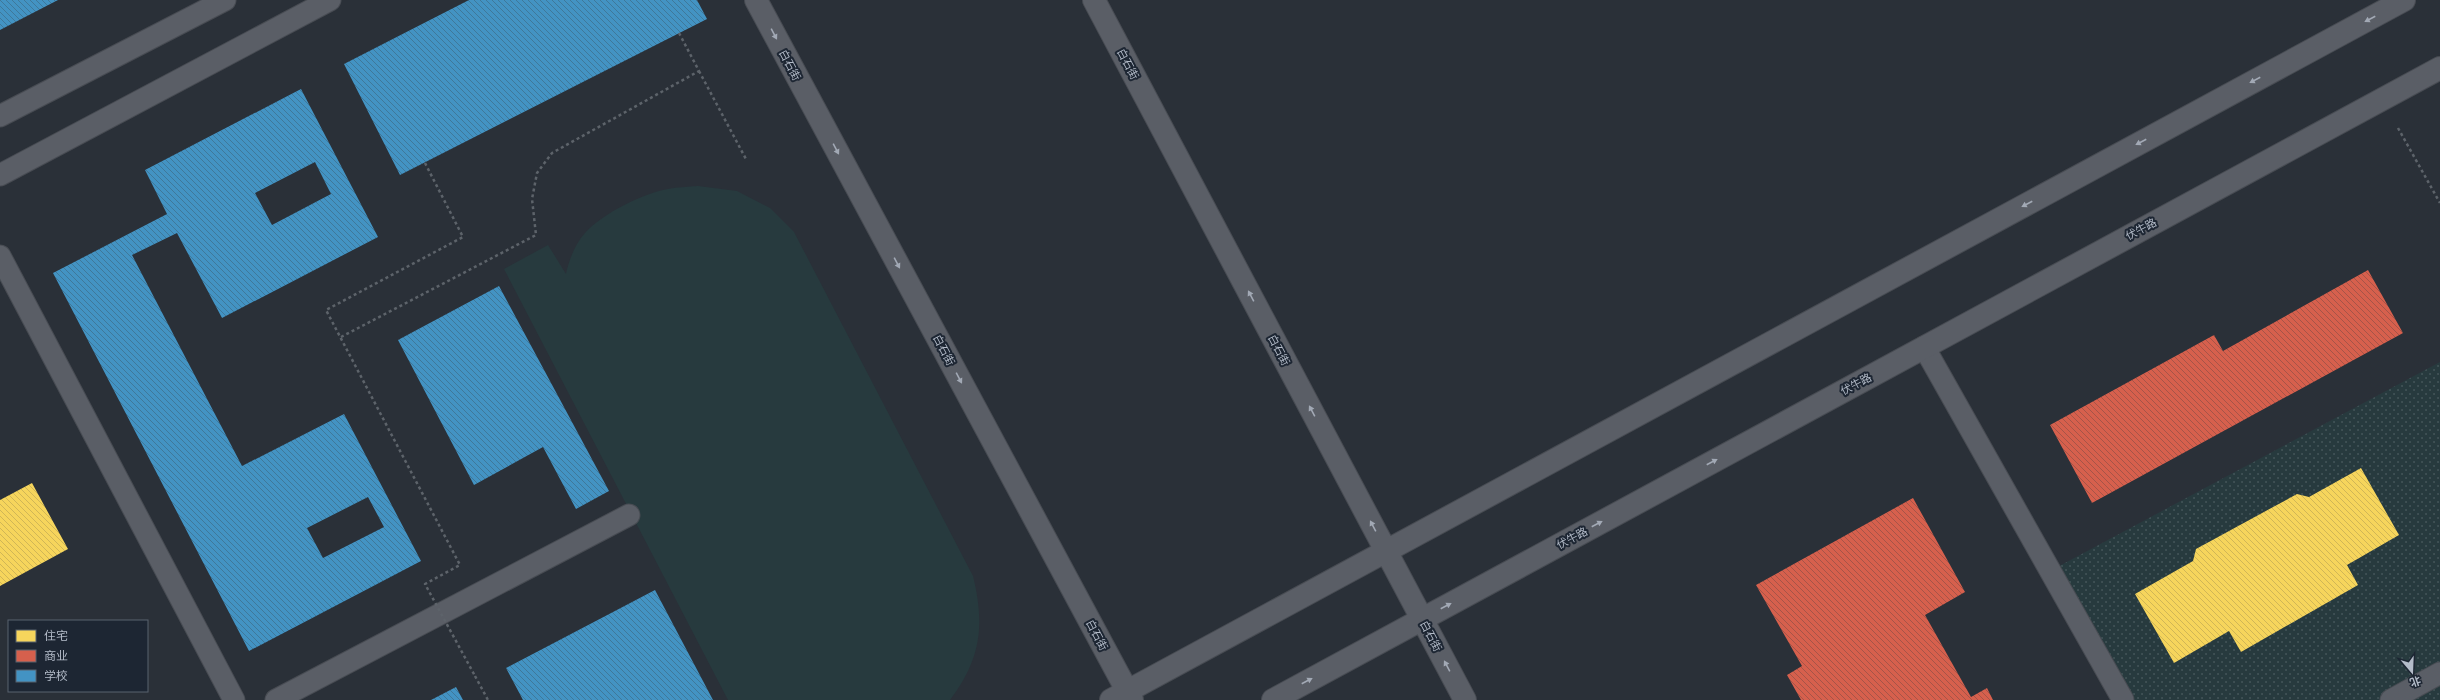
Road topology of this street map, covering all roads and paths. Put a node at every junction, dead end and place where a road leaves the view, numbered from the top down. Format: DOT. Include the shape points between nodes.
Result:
graph roads {
  1 [pos="225,0"];
  2 [pos="330,0"];
  3 [pos="756,0"];
  4 [pos="1094,0"];
  5 [pos="2404,0"];
  6 [pos="679,33"];
  7 [pos="2440,68"];
  8 [pos="699,71"];
  9 [pos="2382,99"];
  10 [pos="0,116"];
  11 [pos="746,161"];
  12 [pos="425,163"];
  13 [pos="0,175"];
  14 [pos="2440,203"];
  15 [pos="0,256"];
  16 [pos="341,337"];
  17 [pos="1924,347"];
  18 [pos="629,515"];
  19 [pos="1386,550"];
  20 [pos="1422,619"];
  21 [pos="2440,673"];
  22 [pos="1124,697"];
  23 [pos="234,700"];
  24 [pos="276,700"];
  25 [pos="488,700"];
  26 [pos="1273,700"];
  27 [pos="1466,700"];
  28 [pos="2123,700"];
  29 [pos="2391,700"];
  1 -- 10 [label="lane"];
  2 -- 13 [label="lane"];
  3 -- 22 [label="street, 白石街, one-way"];
  19 -- 4 [label="street, 白石街, one-way"];
  5 -- 19 [label="street, one-way"];
  6 -- 8 [label="path"];
  7 -- 9 [label="street, 伏牛路"];
  8 -- 11 [label="path"];
  8 -- 16 [label="path" via="552,153 537,173 532,199 536,235"];
  9 -- 14 [label="path"];
  9 -- 17 [label="street, 伏牛路"];
  12 -- 16 [label="path, bridge" via="463,237 326,310"];
  15 -- 23 [label="lane"];
  16 -- 25 [label="path, bridge" via="460,565 426,584"];
  20 -- 17 [label="street, 伏牛路, one-way"];
  17 -- 28 [label="lane"];
  18 -- 24 [label="lane"];
  19 -- 20 [label="street, 白石街"];
  19 -- 22 [label="street"];
  26 -- 20 [label="street, 伏牛路, one-way"];
  27 -- 20 [label="street, 白石街, one-way"];
  21 -- 29 [label="lane"];
}
